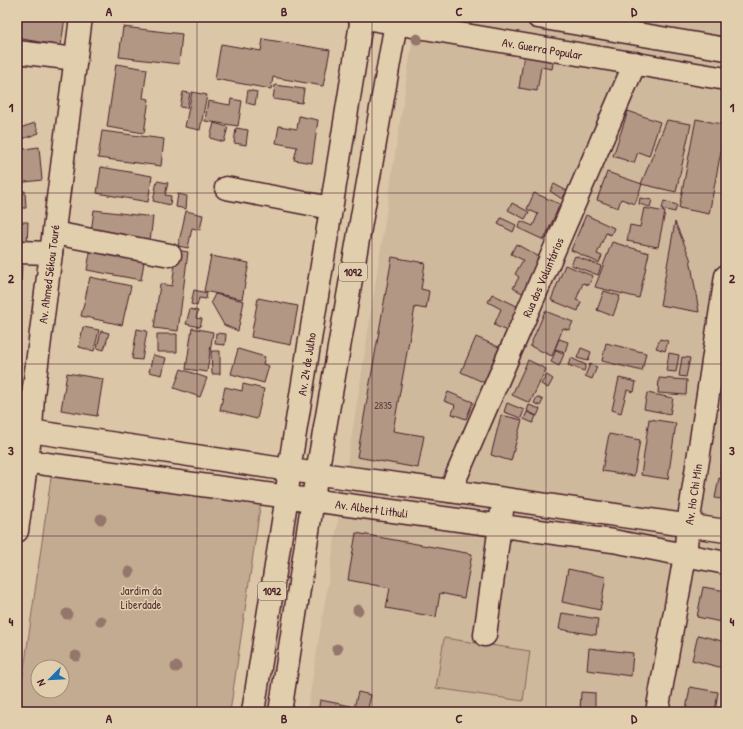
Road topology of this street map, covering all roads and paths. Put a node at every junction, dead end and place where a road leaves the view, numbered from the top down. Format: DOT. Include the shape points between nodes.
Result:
graph roads {
  1 [pos="81,17"];
  2 [pos="361,17"];
  3 [pos="538,17"];
  4 [pos="397,20"];
  5 [pos="726,49"];
  6 [pos="17,52"];
  7 [pos="76,59"];
  8 [pos="635,63"];
  9 [pos="726,78"];
  10 [pos="226,188"];
  11 [pos="331,208"];
  12 [pos="53,243"];
  13 [pos="17,252"];
  14 [pos="170,254"];
  15 [pos="726,276"];
  16 [pos="24,430"];
  17 [pos="22,461"];
  18 [pos="289,470"];
  19 [pos="317,473"];
  20 [pos="450,491"];
  21 [pos="287,496"];
  22 [pos="504,499"];
  23 [pos="313,500"];
  24 [pos="499,525"];
  25 [pos="688,525"];
  26 [pos="17,531"];
  27 [pos="726,531"];
  28 [pos="685,556"];
  29 [pos="726,563"];
  30 [pos="485,635"];
  31 [pos="253,712"];
  32 [pos="280,712"];
  33 [pos="657,712"];
  1 -- 7 [label="street, Av. Ahmed Sékou Touré"];
  2 -- 4 [label="street, Av. Guerra Popular"];
  2 -- 11 [label="street, Av. 24 de Julho / 1092"];
  3 -- 5 [label="street"];
  4 -- 8 [label="street, Av. Guerra Popular"];
  4 -- 19 [label="street, 1092"];
  6 -- 7 [label="street"];
  7 -- 12 [label="street, Av. Ahmed Sékou Touré"];
  8 -- 9 [label="street, Av. Guerra Popular"];
  8 -- 20 [label="street, Rua dos Voluntários"];
  10 -- 11 [label="street"];
  11 -- 18 [label="street, Av. 24 de Julho / 1092"];
  12 -- 13 [label="street"];
  12 -- 14 [label="street"];
  12 -- 16 [label="street, Av. Ahmed Sékou Touré" via="33,395"];
  15 -- 25 [label="street, Av. Ho Chi Min"];
  16 -- 17 [label="street, Av. Ahmed Sékou Touré"];
  16 -- 18 [label="street"];
  17 -- 21 [label="street, Av. Albert Lithuli"];
  17 -- 26 [label="street, Av. Ahmed Sékou Touré"];
  18 -- 19 [label="street"];
  18 -- 21 [label="street, Av. 24 de Julho / 1092"];
  19 -- 20 [label="street"];
  19 -- 23 [label="street, 1092"];
  20 -- 22 [label="street"];
  21 -- 23 [label="street, Av. Albert Lithuli"];
  21 -- 31 [label="street, Av. 24 de Julho / 1092"];
  22 -- 24 [label="street"];
  22 -- 25 [label="street"];
  23 -- 24 [label="street, Av. Albert Lithuli"];
  23 -- 32 [label="street, 1092"];
  24 -- 28 [label="street, Av. Albert Lithuli" via="613,541"];
  24 -- 30 [label="street"];
  25 -- 27 [label="street"];
  25 -- 28 [label="street, Av. Ho Chi Min"];
  28 -- 29 [label="street, Av. Albert Lithuli"];
  28 -- 33 [label="street, Av. Ho Chi Min"];
}
